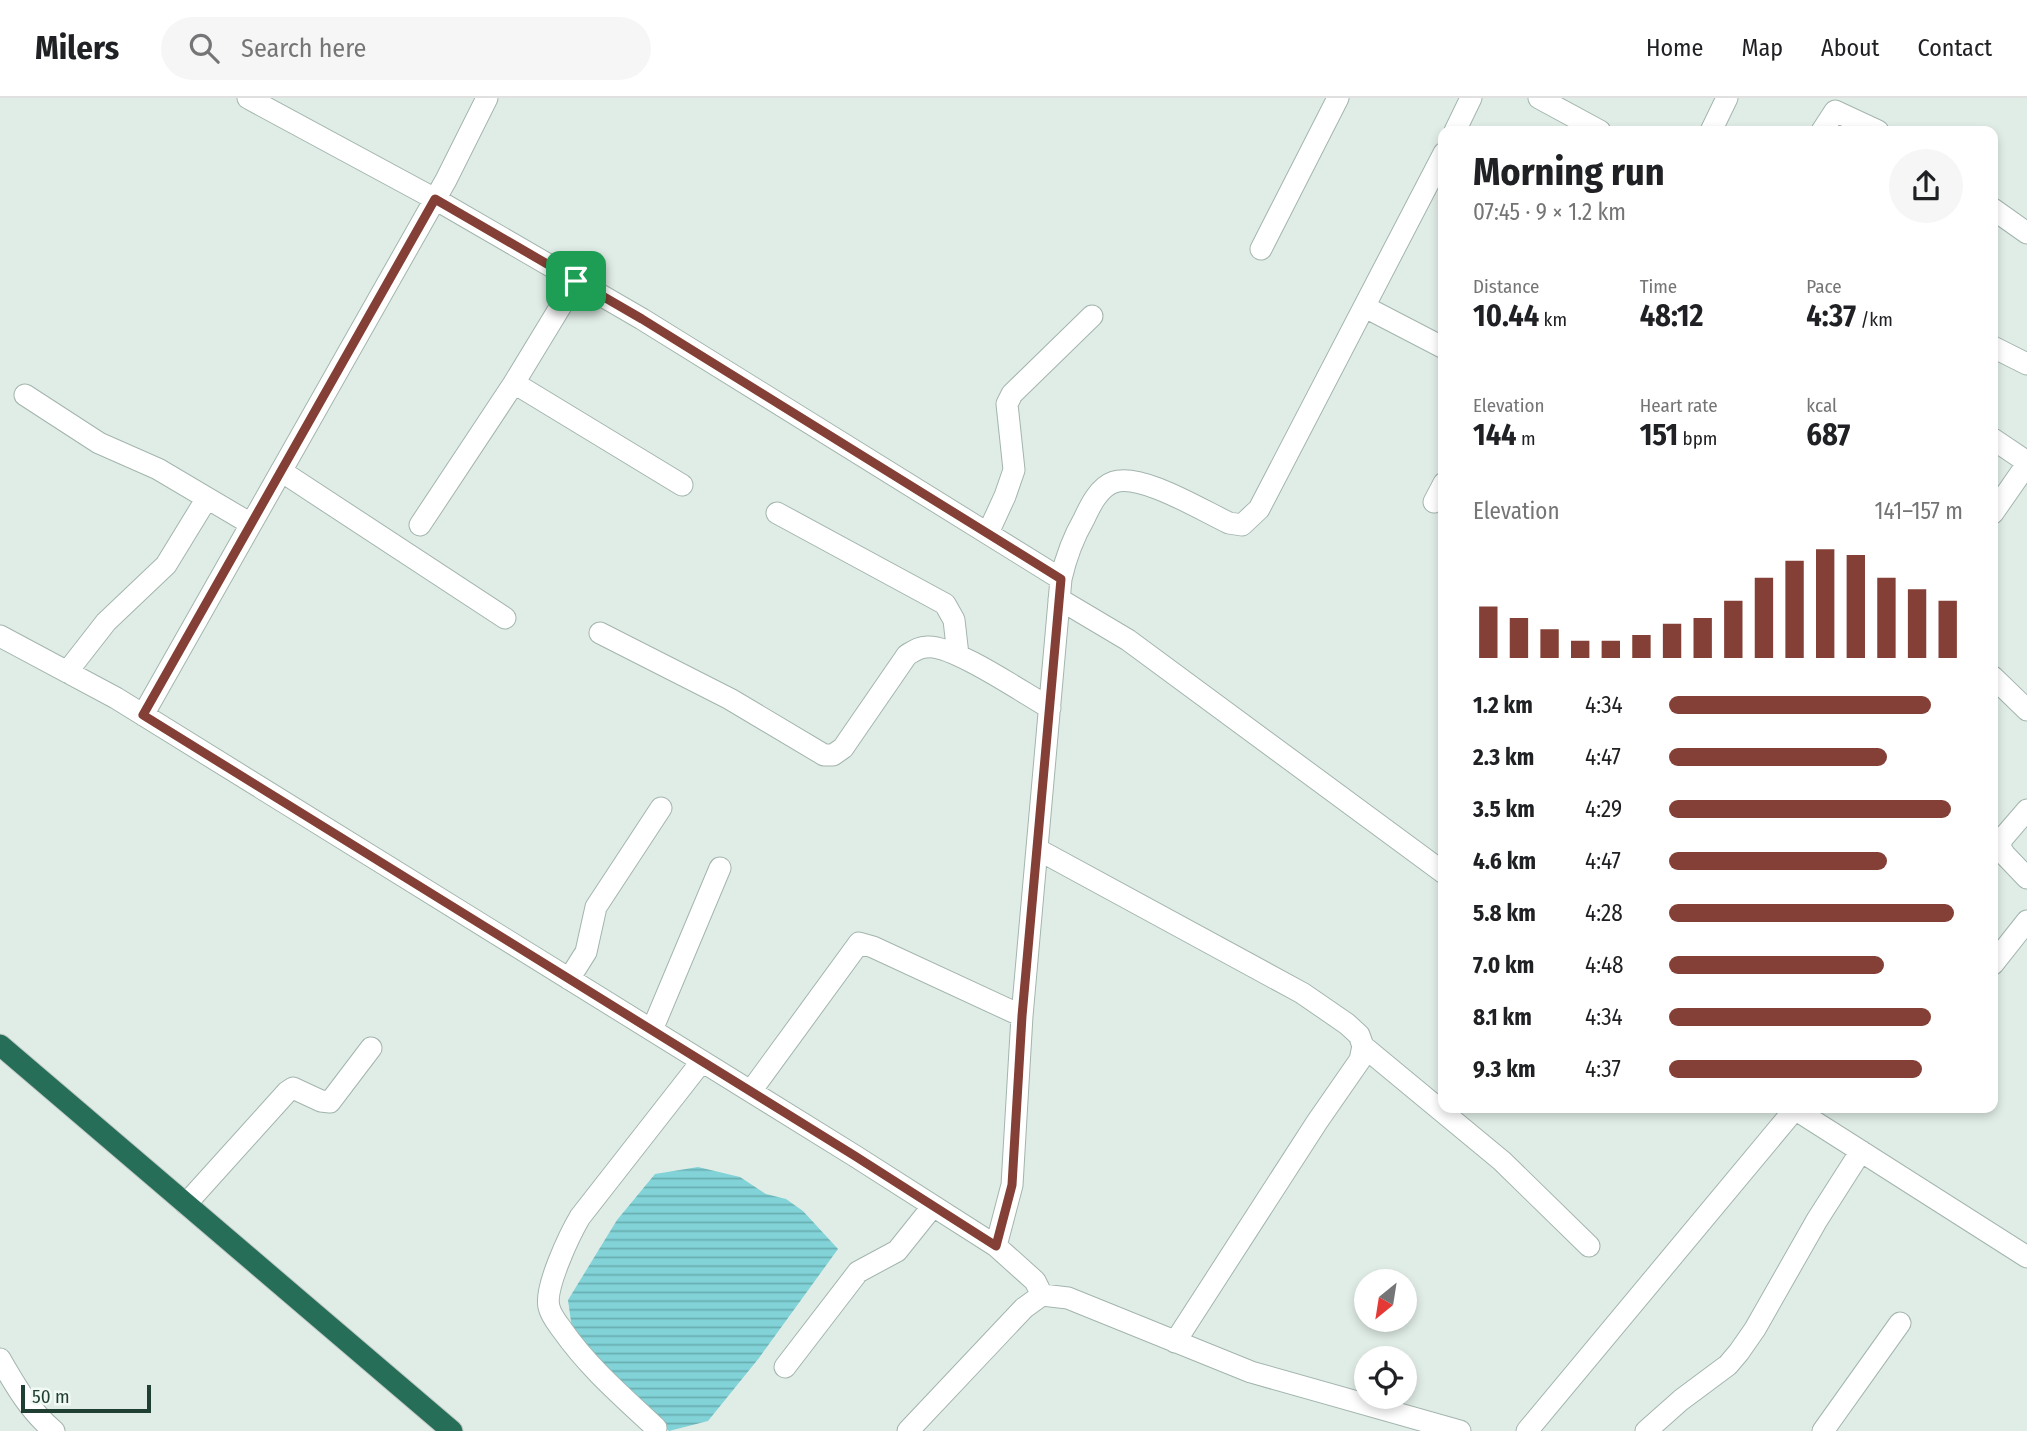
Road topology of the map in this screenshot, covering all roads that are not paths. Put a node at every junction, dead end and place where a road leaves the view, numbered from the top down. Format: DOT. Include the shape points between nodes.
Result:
graph roads {
  1 [pos="248,98"];
  2 [pos="487,98"];
  3 [pos="1338,98"];
  4 [pos="1471,98"];
  5 [pos="1539,98"];
  6 [pos="1727,98"];
  7 [pos="1457,126"];
  8 [pos="1591,126"];
  9 [pos="1713,126"];
  10 [pos="1825,126"];
  11 [pos="1867,126"];
  12 [pos="1438,165"];
  13 [pos="435,199"];
  14 [pos="1998,213"];
  15 [pos="2027,233"];
  16 [pos="1261,249"];
  17 [pos="576,281"];
  18 [pos="1365,307"];
  19 [pos="1092,316"];
  20 [pos="1438,345"];
  21 [pos="1998,350"];
  22 [pos="2027,365"];
  23 [pos="514,383"];
  24 [pos="25,394"];
  25 [pos="1998,443"];
  26 [pos="2027,463"];
  27 [pos="281,471"];
  28 [pos="681,485"];
  29 [pos="207,498"];
  30 [pos="1998,506"];
  31 [pos="777,513"];
  32 [pos="251,524"];
  33 [pos="420,525"];
  34 [pos="988,533"];
  35 [pos="1060,589"];
  36 [pos="505,618"];
  37 [pos="600,633"];
  38 [pos="0,636"];
  39 [pos="958,655"];
  40 [pos="67,672"];
  41 [pos="1998,682"];
  42 [pos="1050,708"];
  43 [pos="2027,710"];
  44 [pos="143,715"];
  45 [pos="661,808"];
  46 [pos="2027,810"];
  47 [pos="1037,849"];
  48 [pos="720,868"];
  49 [pos="1438,869"];
  50 [pos="2027,877"];
  51 [pos="2027,921"];
  52 [pos="1998,958"];
  53 [pos="569,979"];
  54 [pos="1022,1016"];
  55 [pos="652,1030"];
  56 [pos="0,1045"];
  57 [pos="1363,1046"];
  58 [pos="371,1048"];
  59 [pos="702,1061"];
  60 [pos="751,1091"];
  61 [pos="1438,1108"];
  62 [pos="1444,1113"];
  63 [pos="1790,1113"];
  64 [pos="1802,1113"];
  65 [pos="1861,1151"];
  66 [pos="186,1204"];
  67 [pos="933,1206"];
  68 [pos="996,1246"];
  69 [pos="1589,1246"];
  70 [pos="2027,1257"];
  71 [pos="1042,1295"];
  72 [pos="1900,1323"];
  73 [pos="1175,1342"];
  74 [pos="0,1359"];
  75 [pos="785,1367"];
  76 [pos="656,1428"];
  77 [pos="54,1431"];
  78 [pos="452,1431"];
  79 [pos="908,1431"];
  80 [pos="1460,1431"];
  81 [pos="1527,1431"];
  82 [pos="1646,1431"];
  83 [pos="1824,1431"];
  1 -- 13 [label="street"];
  2 -- 13 [label="street"];
  3 -- 16 [label="street"];
  4 -- 7 [label="street"];
  5 -- 8 [label="street"];
  6 -- 9 [label="street"];
  10 -- 11 [label="street" via="1835,111"];
  12 -- 18 [label="street"];
  13 -- 17 [label="street"];
  13 -- 27 [label="street"];
  14 -- 15 [label="street"];
  17 -- 23 [label="street"];
  17 -- 34 [label="street"];
  18 -- 20 [label="street"];
  18 -- 35 [label="street" via="1259,509 1249,520 1242,525 1230,523 1153,487 1112,482 1080,524 1065,559"];
  19 -- 34 [label="street" via="1007,404 1014,470"];
  21 -- 22 [label="street"];
  23 -- 28 [label="street"];
  23 -- 33 [label="street"];
  24 -- 29 [label="street" via="99,443 158,469"];
  25 -- 26 [label="street"];
  26 -- 30 [label="street"];
  27 -- 32 [label="street"];
  27 -- 36 [label="street"];
  29 -- 32 [label="street"];
  29 -- 40 [label="street" via="166,565 106,622"];
  31 -- 39 [label="street" via="945,604 954,620"];
  32 -- 44 [label="street"];
  34 -- 35 [label="street"];
  35 -- 42 [label="street"];
  35 -- 49 [label="street"];
  37 -- 39 [label="street" via="730,699 824,755 843,748 907,655 928,646"];
  38 -- 40 [label="street"];
  39 -- 42 [label="street"];
  40 -- 44 [label="street"];
  41 -- 43 [label="street"];
  42 -- 47 [label="street"];
  44 -- 53 [label="street"];
  45 -- 53 [label="street" via="596,907 586,953"];
  46 -- 50 [label="street" via="2000,847"];
  47 -- 54 [label="street"];
  47 -- 57 [label="street" via="1301,993 1347,1024"];
  48 -- 55 [label="street"];
  51 -- 52 [label="street"];
  53 -- 55 [label="street"];
  54 -- 60 [label="street" via="859,943"];
  54 -- 68 [label="street" via="1012,1185"];
  55 -- 59 [label="street"];
  56 -- 66 [label="highway"];
  57 -- 61 [label="street"];
  57 -- 73 [label="street" via="1360,1060"];
  58 -- 66 [label="street" via="330,1102 293,1088"];
  59 -- 60 [label="street"];
  59 -- 76 [label="street" via="580,1217 548,1298 549,1309 581,1356"];
  60 -- 67 [label="street"];
  62 -- 69 [label="street" via="1502,1161"];
  63 -- 81 [label="street"];
  64 -- 65 [label="street"];
  65 -- 70 [label="street"];
  65 -- 82 [label="street" via="1739,1352"];
  66 -- 78 [label="highway"];
  67 -- 68 [label="street"];
  67 -- 75 [label="street" via="897,1251 858,1272"];
  68 -- 71 [label="street" via="1035,1281"];
  71 -- 73 [label="street" via="1068,1298"];
  71 -- 79 [label="street" via="1024,1308"];
  72 -- 83 [label="street"];
  73 -- 80 [label="street" via="1251,1373"];
  74 -- 77 [label="street" via="38,1418"];
}
